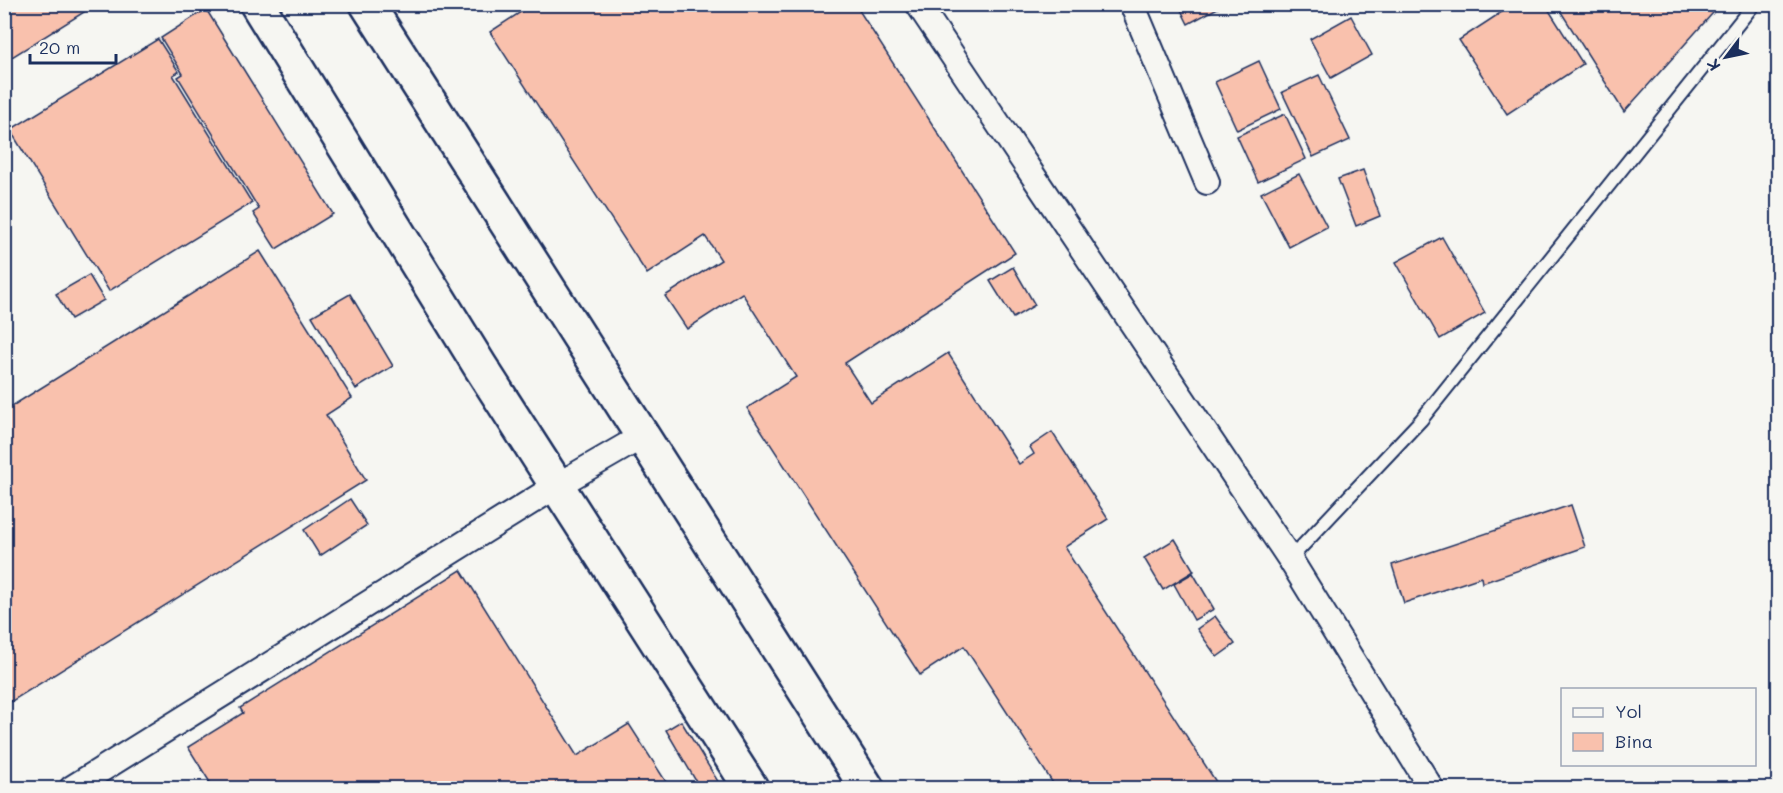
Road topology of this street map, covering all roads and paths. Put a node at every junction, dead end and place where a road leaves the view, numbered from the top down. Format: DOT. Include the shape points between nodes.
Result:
graph roads {
  1 [pos="257,4"];
  2 [pos="367,4"];
  3 [pos="918,4"];
  4 [pos="1132,4"];
  5 [pos="1754,4"];
  6 [pos="1207,182"];
  7 [pos="641,437"];
  8 [pos="558,485"];
  9 [pos="1290,559"];
  10 [pos="72,789"];
  11 [pos="752,789"];
  12 [pos="867,789"];
  13 [pos="1431,789"];
  1 -- 8 [label="street"];
  2 -- 7 [label="street"];
  3 -- 9 [label="street"];
  4 -- 6 [label="street"];
  5 -- 9 [label="lane" via="1421,420"];
  7 -- 8 [label="street"];
  7 -- 12 [label="street"];
  8 -- 10 [label="street"];
  8 -- 11 [label="street"];
  9 -- 13 [label="street"];
}
